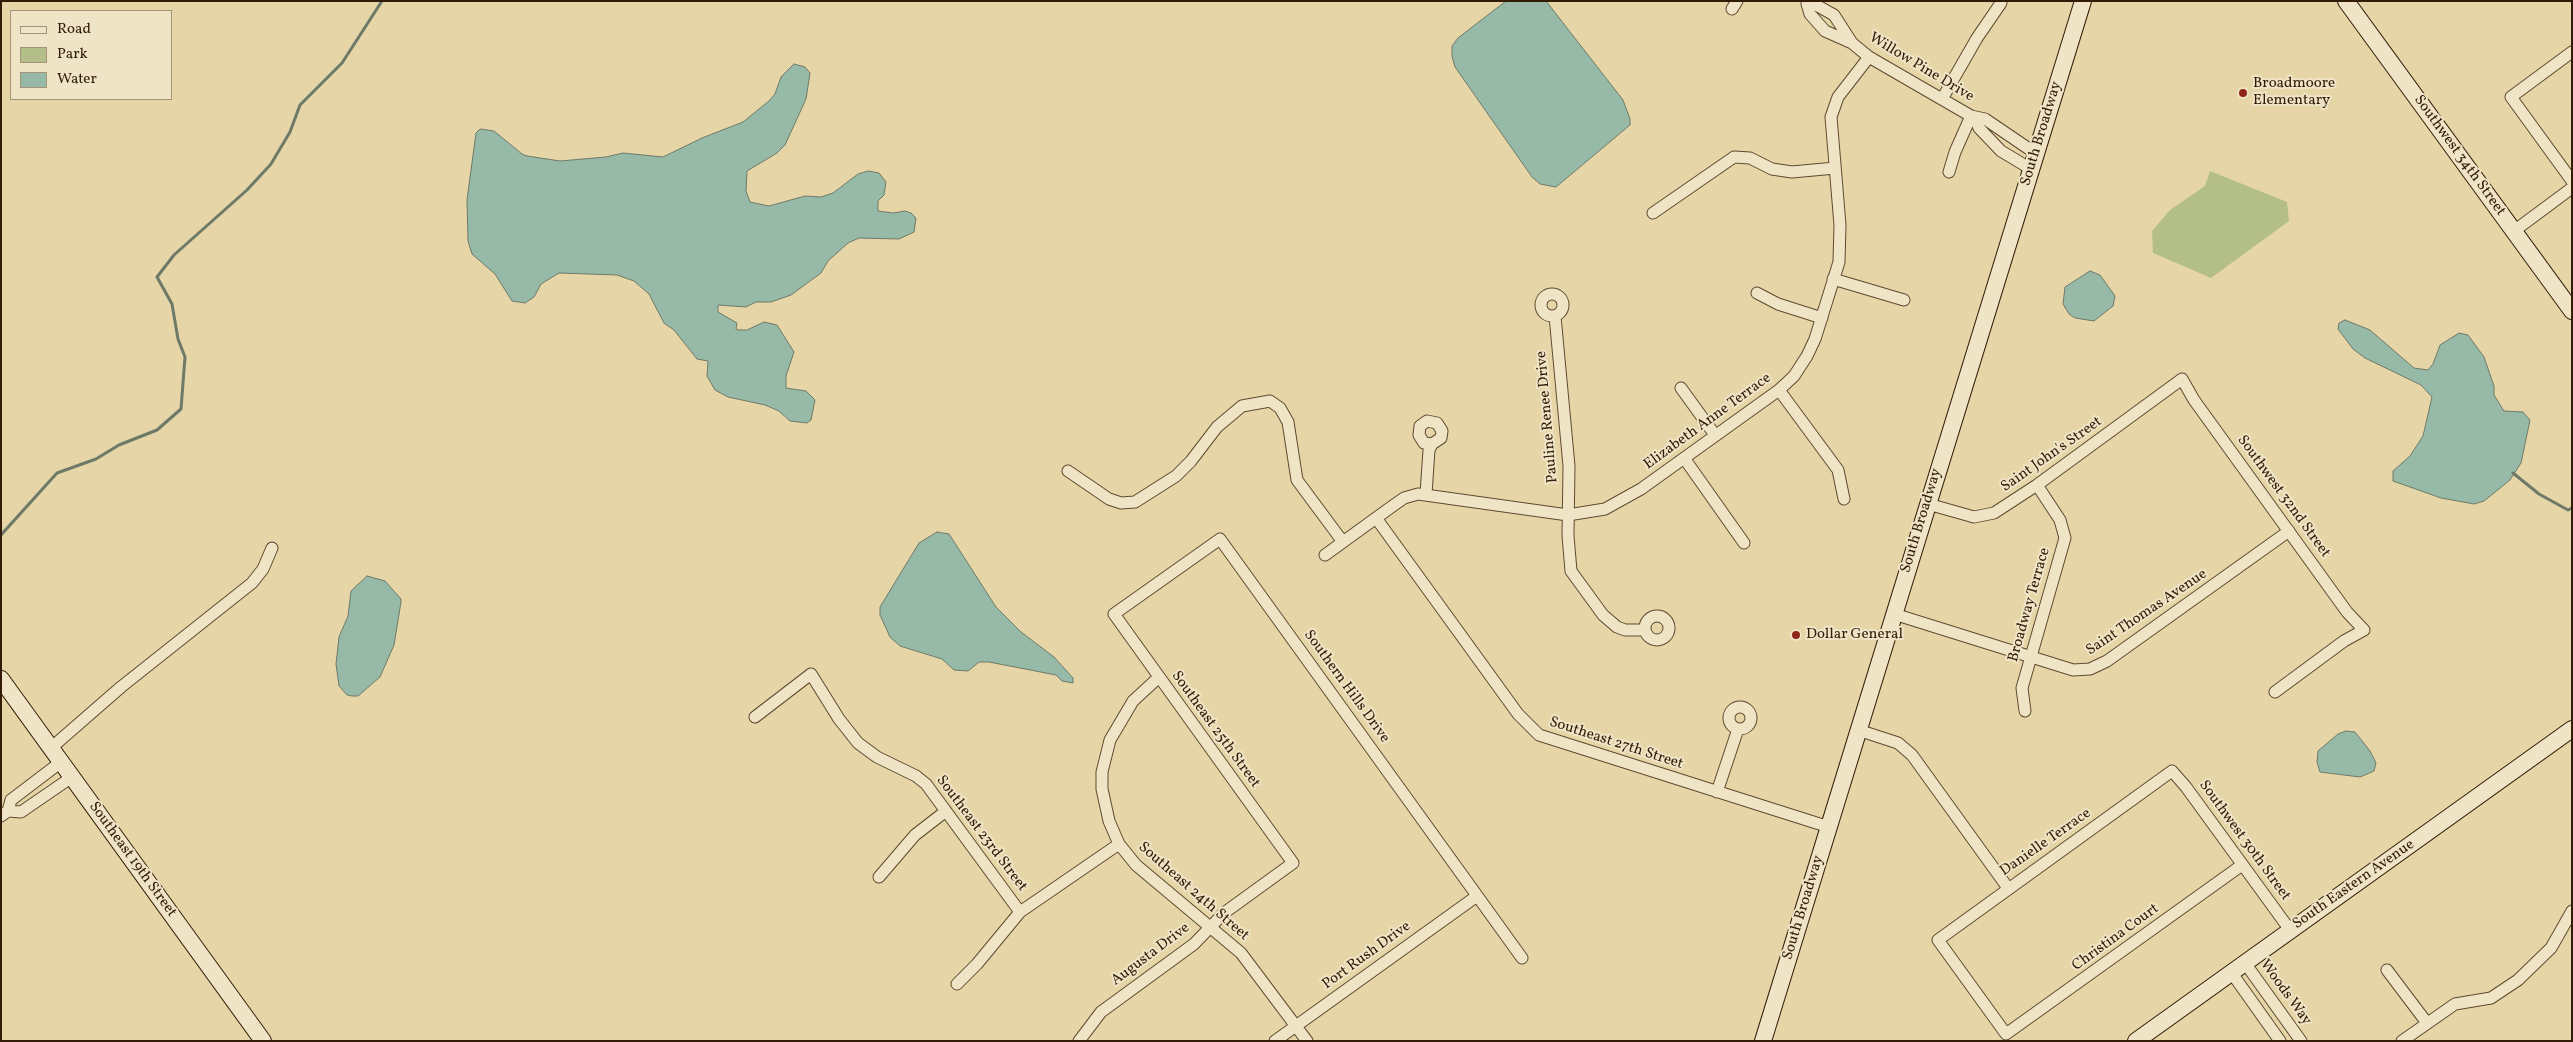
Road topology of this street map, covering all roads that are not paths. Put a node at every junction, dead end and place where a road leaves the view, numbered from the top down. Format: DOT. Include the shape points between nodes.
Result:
graph roads {
  1 [pos="2084,1"];
  2 [pos="2346,1"];
  3 [pos="1805,3"];
  4 [pos="2001,3"];
  5 [pos="1852,43"];
  6 [pos="2572,52"];
  7 [pos="1869,58"];
  8 [pos="1942,99"];
  9 [pos="1973,117"];
  10 [pos="2035,153"];
  11 [pos="1835,168"];
  12 [pos="2030,169"];
  13 [pos="1949,172"];
  14 [pos="2572,181"];
  15 [pos="2572,188"];
  16 [pos="1653,214"];
  17 [pos="2514,231"];
  18 [pos="1834,279"];
  19 [pos="1757,293"];
  20 [pos="1904,300"];
  21 [pos="2572,311"];
  22 [pos="1555,316"];
  23 [pos="1822,318"];
  24 [pos="2182,379"];
  25 [pos="1681,388"];
  26 [pos="1779,390"];
  27 [pos="1715,435"];
  28 [pos="1432,444"];
  29 [pos="1684,458"];
  30 [pos="1068,471"];
  31 [pos="2037,485"];
  32 [pos="1426,494"];
  33 [pos="1844,499"];
  34 [pos="1928,504"];
  35 [pos="1568,515"];
  36 [pos="1376,518"];
  37 [pos="2289,531"];
  38 [pos="1343,542"];
  39 [pos="1744,543"];
  40 [pos="272,548"];
  41 [pos="1325,555"];
  42 [pos="1114,614"];
  43 [pos="1894,614"];
  44 [pos="1645,630"];
  45 [pos="2031,656"];
  46 [pos="1158,678"];
  47 [pos="1,679"];
  48 [pos="2275,692"];
  49 [pos="2025,711"];
  50 [pos="755,717"];
  51 [pos="1738,729"];
  52 [pos="2572,729"];
  53 [pos="1858,730"];
  54 [pos="51,748"];
  55 [pos="61,762"];
  56 [pos="2172,772"];
  57 [pos="72,777"];
  58 [pos="1717,792"];
  59 [pos="946,810"];
  60 [pos="5,813"];
  61 [pos="1829,827"];
  62 [pos="1120,844"];
  63 [pos="1293,863"];
  64 [pos="2242,865"];
  65 [pos="879,876"];
  66 [pos="2008,888"];
  67 [pos="1477,896"];
  68 [pos="2572,911"];
  69 [pos="1020,912"];
  70 [pos="1211,927"];
  71 [pos="2290,930"];
  72 [pos="1938,940"];
  73 [pos="1522,958"];
  74 [pos="2244,963"];
  75 [pos="2387,970"];
  76 [pos="2231,972"];
  77 [pos="957,984"];
  78 [pos="2427,1023"];
  79 [pos="1296,1026"];
  80 [pos="264,1041"];
  81 [pos="1079,1041"];
  82 [pos="1275,1041"];
  83 [pos="1307,1041"];
  84 [pos="1764,1041"];
  85 [pos="2136,1041"];
  86 [pos="2280,1041"];
  87 [pos="2301,1041"];
  88 [pos="2402,1041"];
  1 -- 10 [label="street, South Broadway"];
  2 -- 17 [label="street, Southwest 34th Street"];
  3 -- 5 [label="street, Willow Pine Drive" via="1825,31"];
  3 -- 5 [label="street, Willow Pine Drive" via="1834,15"];
  4 -- 8 [label="street" via="1976,38"];
  5 -- 7 [label="street, Willow Pine Drive"];
  6 -- 14 [label="street" via="2511,97"];
  7 -- 8 [label="street, Willow Pine Drive"];
  7 -- 11 [label="street, Elizabeth Anne Terrace" via="1833,108 1831,126"];
  8 -- 9 [label="street, Willow Pine Drive"];
  9 -- 10 [label="street, Willow Pine Drive" via="1993,123"];
  9 -- 12 [label="street, Willow Pine Drive" via="2001,151"];
  9 -- 13 [label="street"];
  10 -- 12 [label="street, South Broadway"];
  11 -- 16 [label="street" via="1792,172 1772,169 1750,158 1734,157"];
  11 -- 18 [label="street, Elizabeth Anne Terrace" via="1841,244"];
  12 -- 34 [label="street, South Broadway"];
  15 -- 17 [label="street"];
  17 -- 21 [label="street, Southwest 34th Street"];
  18 -- 20 [label="street"];
  18 -- 23 [label="street, Elizabeth Anne Terrace"];
  19 -- 23 [label="street" via="1778,304"];
  22 -- 35 [label="street, Pauline Renee Drive" via="1569,466"];
  23 -- 26 [label="street, Elizabeth Anne Terrace" via="1807,356 1794,376"];
  24 -- 31 [label="street, Saint John's Street"];
  24 -- 37 [label="street, Southwest 32nd Street"];
  25 -- 27 [label="street"];
  26 -- 27 [label="street, Elizabeth Anne Terrace"];
  26 -- 33 [label="street" via="1838,470"];
  27 -- 29 [label="street, Elizabeth Anne Terrace"];
  28 -- 32 [label="street"];
  29 -- 35 [label="street, Elizabeth Anne Terrace" via="1622,502 1605,509"];
  29 -- 39 [label="street"];
  30 -- 38 [label="street" via="1109,499 1120,503 1135,502 1176,476 1216,427 1242,406 1270,401 1280,408 1288,422 1297,480"];
  31 -- 34 [label="street, Saint John's Street" via="1984,516 1962,515"];
  31 -- 45 [label="street, Broadway Terrace" via="2060,520 2065,538"];
  32 -- 35 [label="street, Elizabeth Anne Terrace"];
  32 -- 36 [label="street, Elizabeth Anne Terrace" via="1404,498"];
  34 -- 43 [label="street, South Broadway"];
  35 -- 44 [label="street, Pauline Renee Drive" via="1569,555 1574,576 1616,627"];
  36 -- 38 [label="street, Elizabeth Anne Terrace"];
  36 -- 58 [label="street, Southeast 27th Street" via="1518,714 1539,735"];
  37 -- 45 [label="street, Saint Thomas Avenue" via="2098,666 2073,670"];
  37 -- 48 [label="street, Southwest 32nd Street" via="2347,612 2364,630"];
  38 -- 41 [label="street, Elizabeth Anne Terrace"];
  40 -- 54 [label="street" via="252,583 121,687"];
  42 -- 46 [label="street, Southeast 25th Street"];
  42 -- 67 [label="street, Southern Hills Drive" via="1220,539"];
  43 -- 45 [label="street, Saint Thomas Avenue"];
  43 -- 53 [label="street, South Broadway"];
  45 -- 49 [label="street, Broadway Terrace" via="2022,688"];
  46 -- 62 [label="street, Southeast 24th Street" via="1145,687 1115,728 1102,772 1109,821"];
  46 -- 63 [label="street, Southeast 25th Street"];
  47 -- 54 [label="street, Southeast 19th Street"];
  50 -- 59 [label="street, Southeast 23rd Street" via="811,674 858,744 916,776"];
  51 -- 58 [label="street"];
  52 -- 71 [label="street, South Eastern Avenue"];
  53 -- 61 [label="street, South Broadway"];
  53 -- 66 [label="street" via="1898,743 1912,755"];
  54 -- 55 [label="street, Southeast 19th Street"];
  55 -- 57 [label="street, Southeast 19th Street"];
  55 -- 60 [label="street" via="11,800"];
  56 -- 64 [label="street, Southwest 30th Street"];
  56 -- 66 [label="street, Danielle Terrace"];
  57 -- 60 [label="street" via="21,812"];
  57 -- 80 [label="street, Southeast 19th Street"];
  58 -- 61 [label="street, Southeast 27th Street"];
  59 -- 65 [label="street" via="915,835"];
  59 -- 69 [label="street, Southeast 23rd Street"];
  61 -- 84 [label="street, South Broadway"];
  62 -- 69 [label="street"];
  62 -- 70 [label="street, Southeast 24th Street" via="1136,865"];
  63 -- 70 [label="street, Augusta Drive" via="1224,913"];
  64 -- 71 [label="street, Southwest 30th Street"];
  64 -- 72 [label="street, Christina Court" via="2006,1034"];
  66 -- 72 [label="street, Danielle Terrace"];
  67 -- 73 [label="street, Southern Hills Drive"];
  67 -- 79 [label="street, Port Rush Drive"];
  68 -- 78 [label="street" via="2551,948 2518,980 2491,998 2455,1004"];
  69 -- 77 [label="street"];
  70 -- 79 [label="street, Southeast 24th Street" via="1250,963"];
  70 -- 81 [label="street, Augusta Drive" via="1194,944 1101,1012"];
  71 -- 74 [label="street, South Eastern Avenue"];
  74 -- 76 [label="street, South Eastern Avenue"];
  74 -- 87 [label="street, Woods Way"];
  75 -- 78 [label="street"];
  76 -- 85 [label="street, South Eastern Avenue"];
  76 -- 86 [label="street"];
  78 -- 88 [label="street"];
  79 -- 82 [label="street, Port Rush Drive"];
  79 -- 83 [label="street, Southeast 24th Street"];
}
